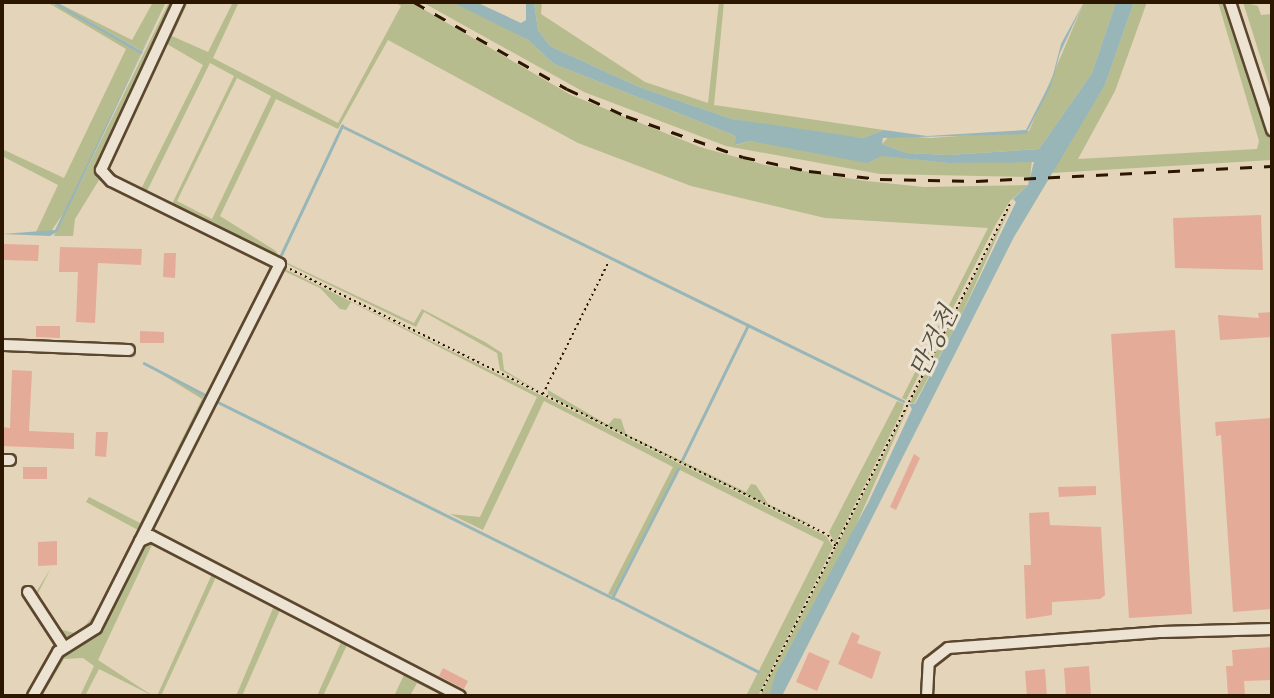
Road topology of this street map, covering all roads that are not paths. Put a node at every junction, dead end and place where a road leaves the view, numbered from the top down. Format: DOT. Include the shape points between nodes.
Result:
graph roads {
  1 [pos="179,2"];
  2 [pos="1230,2"];
  3 [pos="1272,130"];
  4 [pos="2,345"];
  5 [pos="130,350"];
  6 [pos="140,541"];
  7 [pos="28,592"];
  8 [pos="1272,629"];
  9 [pos="64,647"];
  10 [pos="33,696"];
  11 [pos="460,696"];
  12 [pos="927,696"];
  1 -- 6 [label="street" via="102,170 111,181 280,264"];
  2 -- 3 [label="street"];
  4 -- 5 [label="street"];
  6 -- 9 [label="street" via="96,628"];
  6 -- 11 [label="street" via="156,537"];
  7 -- 9 [label="street"];
  8 -- 12 [label="street" via="948,648 929,663"];
  9 -- 10 [label="street"];
}
